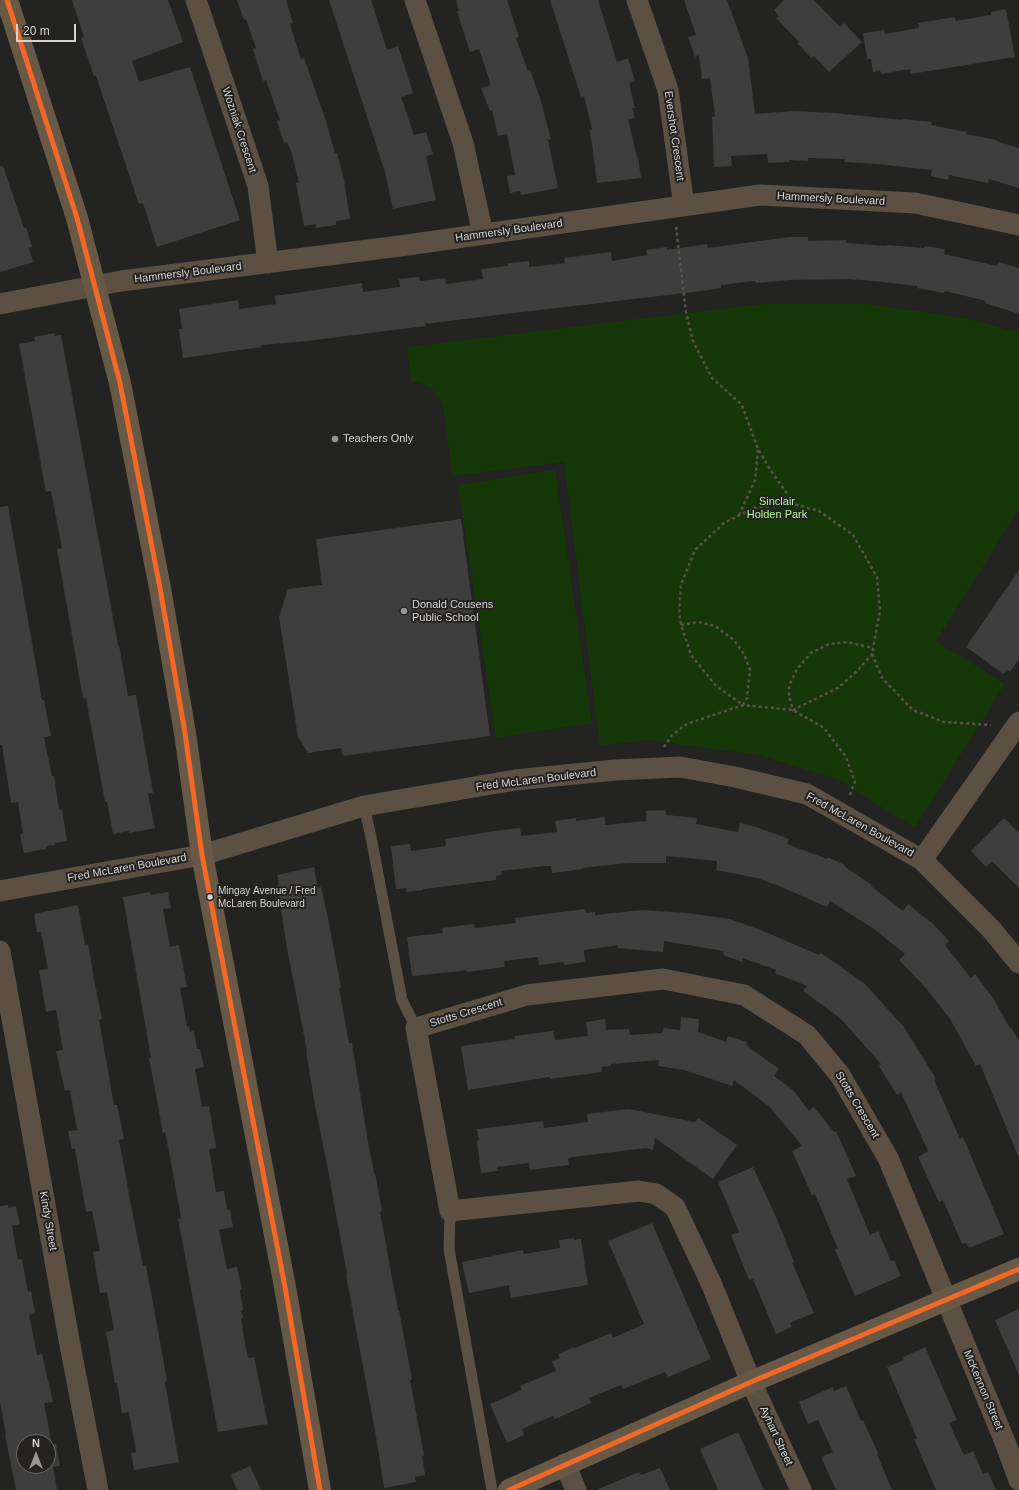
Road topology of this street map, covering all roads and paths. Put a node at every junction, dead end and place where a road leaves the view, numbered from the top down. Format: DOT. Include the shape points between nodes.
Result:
graph roads {
  1 [pos="7,0"];
  2 [pos="196,0"];
  3 [pos="415,0"];
  4 [pos="637,0"];
  5 [pos="679,206"];
  6 [pos="1019,225"];
  7 [pos="483,234"];
  8 [pos="268,263"];
  9 [pos="94,285"];
  10 [pos="0,304"];
  11 [pos="758,449"];
  12 [pos="794,504"];
  13 [pos="739,515"];
  14 [pos="681,625"];
  15 [pos="873,648"];
  16 [pos="872,654"];
  17 [pos="743,705"];
  18 [pos="792,710"];
  19 [pos="1017,724"];
  20 [pos="648,769"];
  21 [pos="364,806"];
  22 [pos="843,814"];
  23 [pos="202,855"];
  24 [pos="922,860"];
  25 [pos="0,891"];
  26 [pos="0,951"];
  27 [pos="1019,963"];
  28 [pos="416,1028"];
  29 [pos="450,1211"];
  30 [pos="1019,1269"];
  31 [pos="946,1300"];
  32 [pos="751,1382"];
  33 [pos="565,1464"];
  34 [pos="1019,1480"];
  35 [pos="98,1490"];
  36 [pos="320,1490"];
  37 [pos="492,1490"];
  38 [pos="509,1490"];
  39 [pos="576,1490"];
  40 [pos="801,1490"];
  1 -- 9 [label="street" via="77,218"];
  2 -- 8 [label="street, Wozniak Crescent" via="258,186"];
  3 -- 7 [label="street" via="463,143"];
  4 -- 5 [label="street, Evershot Crescent" via="668,90"];
  5 -- 6 [label="street, Hammersly Boulevard" via="760,195 915,203"];
  5 -- 7 [label="street, Hammersly Boulevard"];
  5 -- 11 [label="path" via="686,312 694,341 712,378 742,405"];
  7 -- 8 [label="street, Hammersly Boulevard"];
  8 -- 9 [label="street, Hammersly Boulevard"];
  9 -- 10 [label="street, Hammersly Boulevard"];
  9 -- 23 [label="street" via="120,383 160,588 185,733"];
  11 -- 12 [label="path"];
  11 -- 13 [label="path" via="755,480"];
  12 -- 13 [label="path" via="754,508"];
  12 -- 15 [label="path" via="819,512 853,535 877,577 880,611"];
  13 -- 14 [label="path" via="724,523 695,550 681,585"];
  14 -- 17 [label="path" via="691,655 716,686"];
  14 -- 17 [label="path" via="698,622 715,626 734,640 744,654 750,670 747,698"];
  15 -- 16 [label="path"];
  15 -- 18 [label="path" via="847,642 829,644 812,653 797,669 789,686"];
  16 -- 18 [label="path" via="838,688"];
  16 -- 19 [label="path" via="882,678 913,710 944,722"];
  17 -- 18 [label="path"];
  17 -- 20 [label="path" via="687,724 672,735"];
  18 -- 22 [label="path" via="824,728 846,757 854,782"];
  19 -- 24 [label="street"];
  20 -- 21 [label="street, Fred McLaren Boulevard" via="515,780"];
  20 -- 22 [label="street, Fred McLaren Boulevard" via="680,767 735,777 807,794"];
  21 -- 23 [label="street, Fred McLaren Boulevard"];
  21 -- 28 [label="lane" via="402,1000"];
  22 -- 24 [label="street, Fred McLaren Boulevard"];
  23 -- 25 [label="street, Fred McLaren Boulevard"];
  23 -- 36 [label="street" via="285,1287"];
  24 -- 27 [label="street, Fred McLaren Boulevard" via="991,929"];
  26 -- 35 [label="street, Kindy Street"];
  28 -- 29 [label="street, Stotts Crescent"];
  28 -- 31 [label="street, Stotts Crescent" via="527,996 663,979 744,996 807,1035 840,1075 888,1158"];
  29 -- 32 [label="street" via="639,1191 656,1194 675,1207 711,1284"];
  29 -- 37 [label="lane" via="449,1249"];
  30 -- 31 [label="street"];
  31 -- 32 [label="street"];
  31 -- 34 [label="street, McKennon Street"];
  32 -- 33 [label="street"];
  32 -- 40 [label="street, Ayhart Street"];
  33 -- 38 [label="street"];
  33 -- 39 [label="street"];
}
